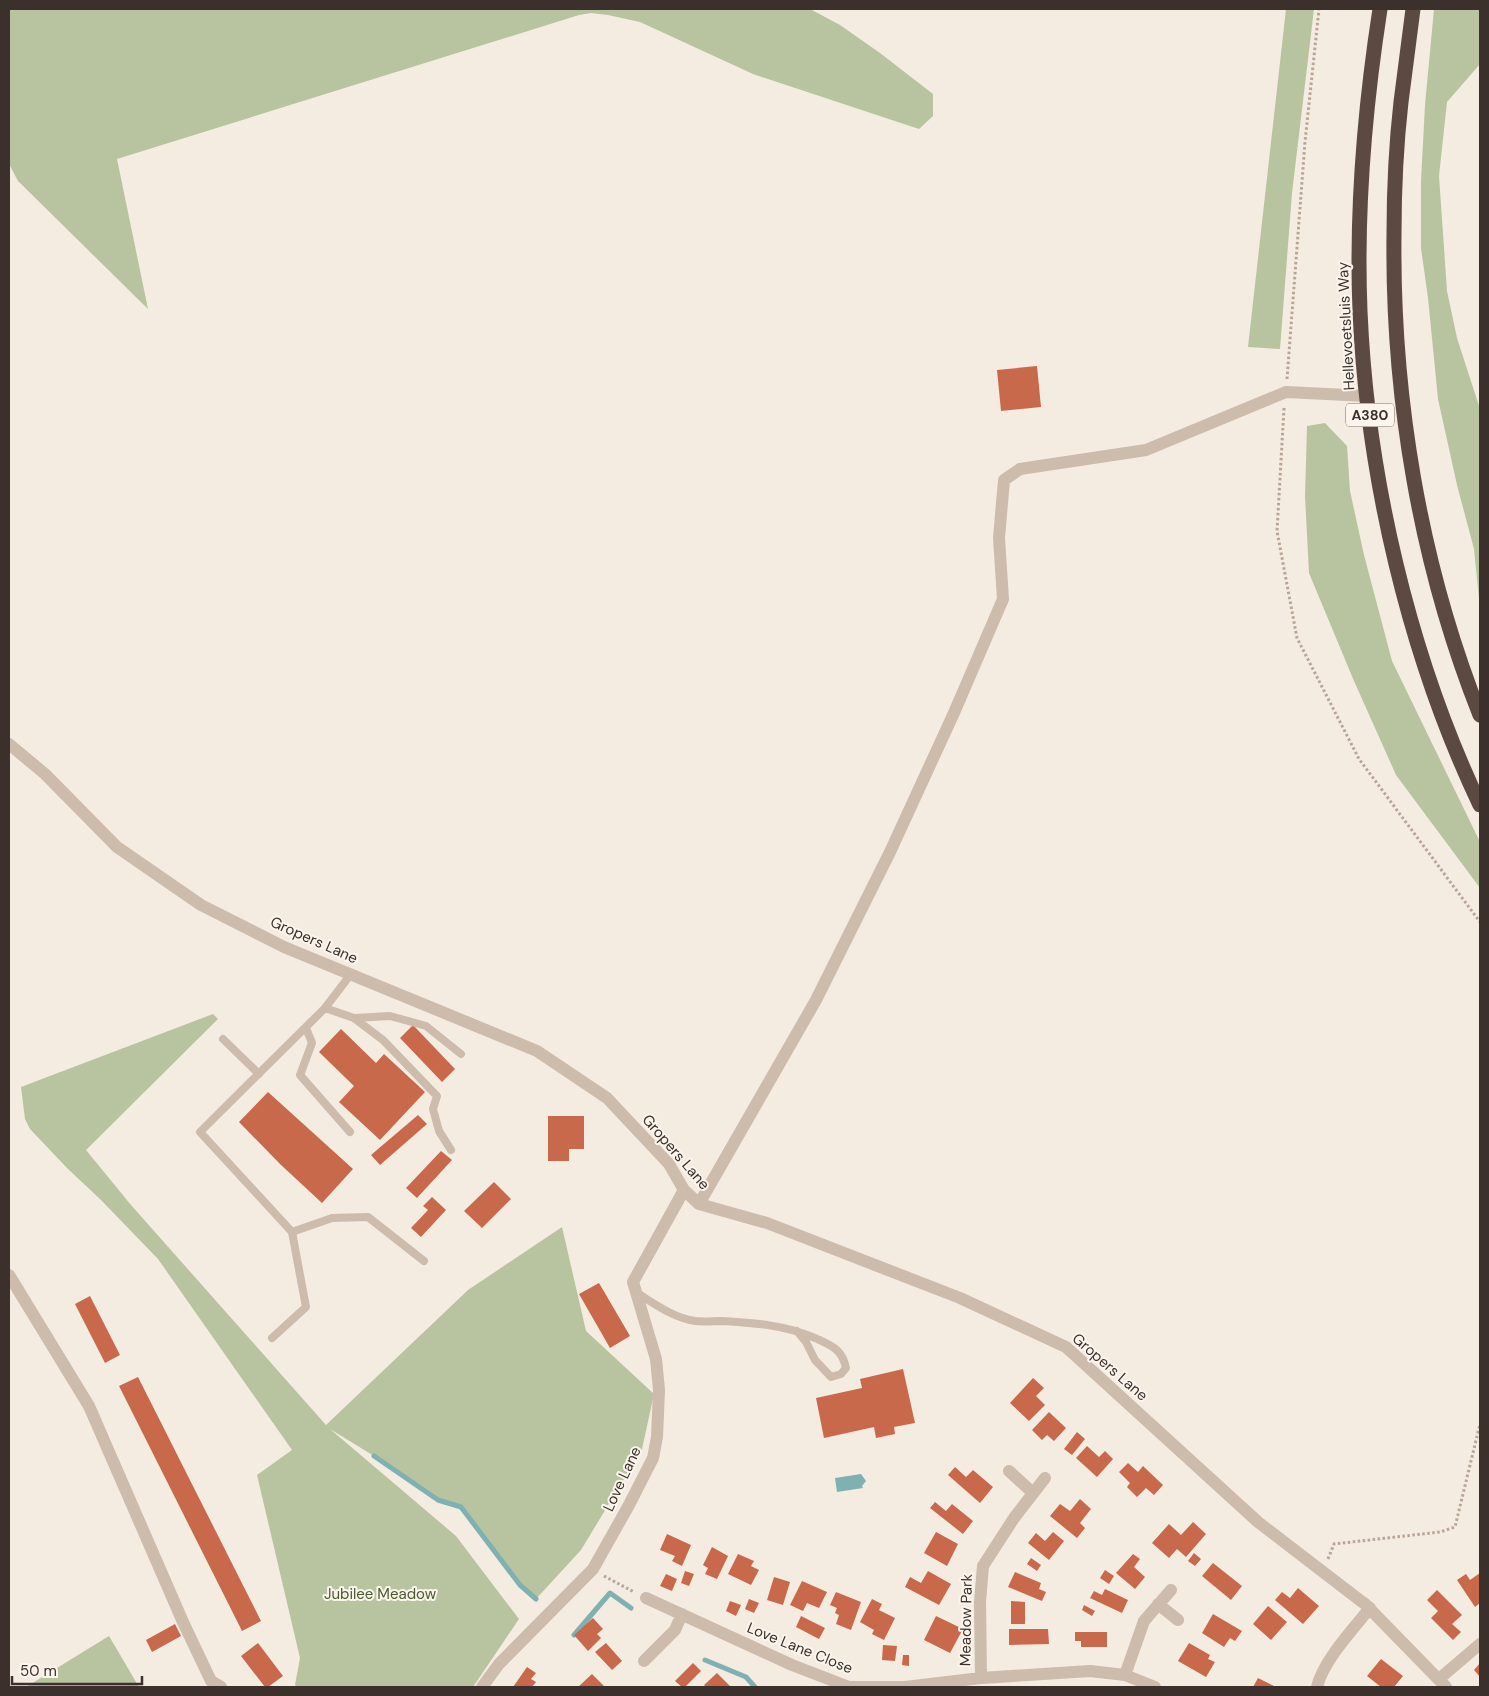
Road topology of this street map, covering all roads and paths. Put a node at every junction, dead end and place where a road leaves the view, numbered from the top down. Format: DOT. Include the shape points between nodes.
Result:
graph roads {
  1 [pos="1320,9"];
  2 [pos="1380,9"];
  3 [pos="1413,9"];
  4 [pos="1286,392"];
  5 [pos="1367,396"];
  6 [pos="1480,715"];
  7 [pos="9,744"];
  8 [pos="1480,805"];
  9 [pos="1480,922"];
  10 [pos="351,974"];
  11 [pos="326,1008"];
  12 [pos="354,1018"];
  13 [pos="306,1028"];
  14 [pos="222,1039"];
  15 [pos="461,1054"];
  16 [pos="259,1074"];
  17 [pos="350,1132"];
  18 [pos="451,1150"];
  19 [pos="684,1190"];
  20 [pos="699,1204"];
  21 [pos="292,1232"];
  22 [pos="424,1261"];
  23 [pos="9,1275"];
  24 [pos="637,1294"];
  25 [pos="797,1331"];
  26 [pos="272,1338"];
  27 [pos="1480,1424"];
  28 [pos="1009,1471"];
  29 [pos="1045,1478"];
  30 [pos="1033,1493"];
  31 [pos="593,1569"];
  32 [pos="1325,1571"];
  33 [pos="1170,1590"];
  34 [pos="646,1598"];
  35 [pos="1158,1604"];
  36 [pos="1370,1608"];
  37 [pos="682,1614"];
  38 [pos="1178,1620"];
  39 [pos="1480,1644"];
  40 [pos="644,1661"];
  41 [pos="1125,1675"];
  42 [pos="982,1678"];
  43 [pos="1443,1683"];
  44 [pos="220,1687"];
  45 [pos="482,1687"];
  46 [pos="1155,1687"];
  47 [pos="1317,1687"];
  1 -- 4 [label="path" via="1297,230"];
  2 -- 5 [label="highway, Hellevoetsluis Way / A380" via="1369,93 1360,230 1360,311"];
  3 -- 6 [label="highway, A380" via="1401,104 1394,234 1401,392 1409,451 1431,559 1452,635"];
  4 -- 5 [label="street"];
  4 -- 9 [label="path" via="1277,531 1297,638 1359,759"];
  4 -- 20 [label="street" via="1146,450 1020,469 1004,480 999,538 1003,599 890,852 816,1000"];
  5 -- 8 [label="highway, Hellevoetsluis Way / A380" via="1389,531 1405,598 1454,745"];
  7 -- 10 [label="street, Gropers Lane" via="45,774 117,847 201,905 284,947"];
  10 -- 11 [label="lane"];
  10 -- 19 [label="street, Gropers Lane" via="537,1051 607,1098 669,1164"];
  11 -- 12 [label="lane"];
  11 -- 13 [label="lane"];
  12 -- 15 [label="lane" via="390,1016 426,1026"];
  12 -- 18 [label="lane" via="384,1040 437,1096 433,1109 438,1131"];
  13 -- 16 [label="lane"];
  13 -- 17 [label="lane" via="312,1042 300,1075"];
  14 -- 16 [label="lane"];
  16 -- 21 [label="lane" via="200,1132"];
  19 -- 20 [label="street, Gropers Lane"];
  19 -- 24 [label="street, Love Lane" via="633,1282"];
  20 -- 36 [label="street, Gropers Lane" via="795,1233 960,1298 1066,1347 1258,1522"];
  21 -- 22 [label="lane" via="332,1218 368,1217"];
  21 -- 26 [label="lane" via="306,1307"];
  23 -- 44 [label="street" via="89,1406 191,1639 211,1681"];
  24 -- 25 [label="lane" via="678,1316 695,1321 776,1325"];
  24 -- 31 [label="street, Love Lane" via="656,1359 659,1390 657,1437 653,1458"];
  25 -- 25 [label="lane" via="836,1349 844,1358 846,1368 841,1374 831,1377 815,1360"];
  27 -- 32 [label="path" via="1455,1527 1440,1532 1334,1544"];
  28 -- 30 [label="street"];
  29 -- 30 [label="street, Meadow Park"];
  30 -- 42 [label="street, Meadow Park" via="983,1566 980,1602"];
  31 -- 34 [label="path"];
  31 -- 45 [label="street, Love Lane" via="499,1664"];
  32 -- 36 [label="street"];
  33 -- 35 [label="street"];
  34 -- 37 [label="street, Love Lane Close"];
  35 -- 38 [label="street"];
  35 -- 41 [label="street" via="1144,1620"];
  36 -- 43 [label="street"];
  36 -- 47 [label="street" via="1335,1651"];
  37 -- 40 [label="street" via="674,1630"];
  37 -- 42 [label="street, Love Lane Close" via="792,1665 849,1687 905,1687"];
  39 -- 43 [label="street"];
  41 -- 42 [label="street, Meadow Park" via="1090,1671"];
  41 -- 46 [label="street, Meadow Park"];
}
